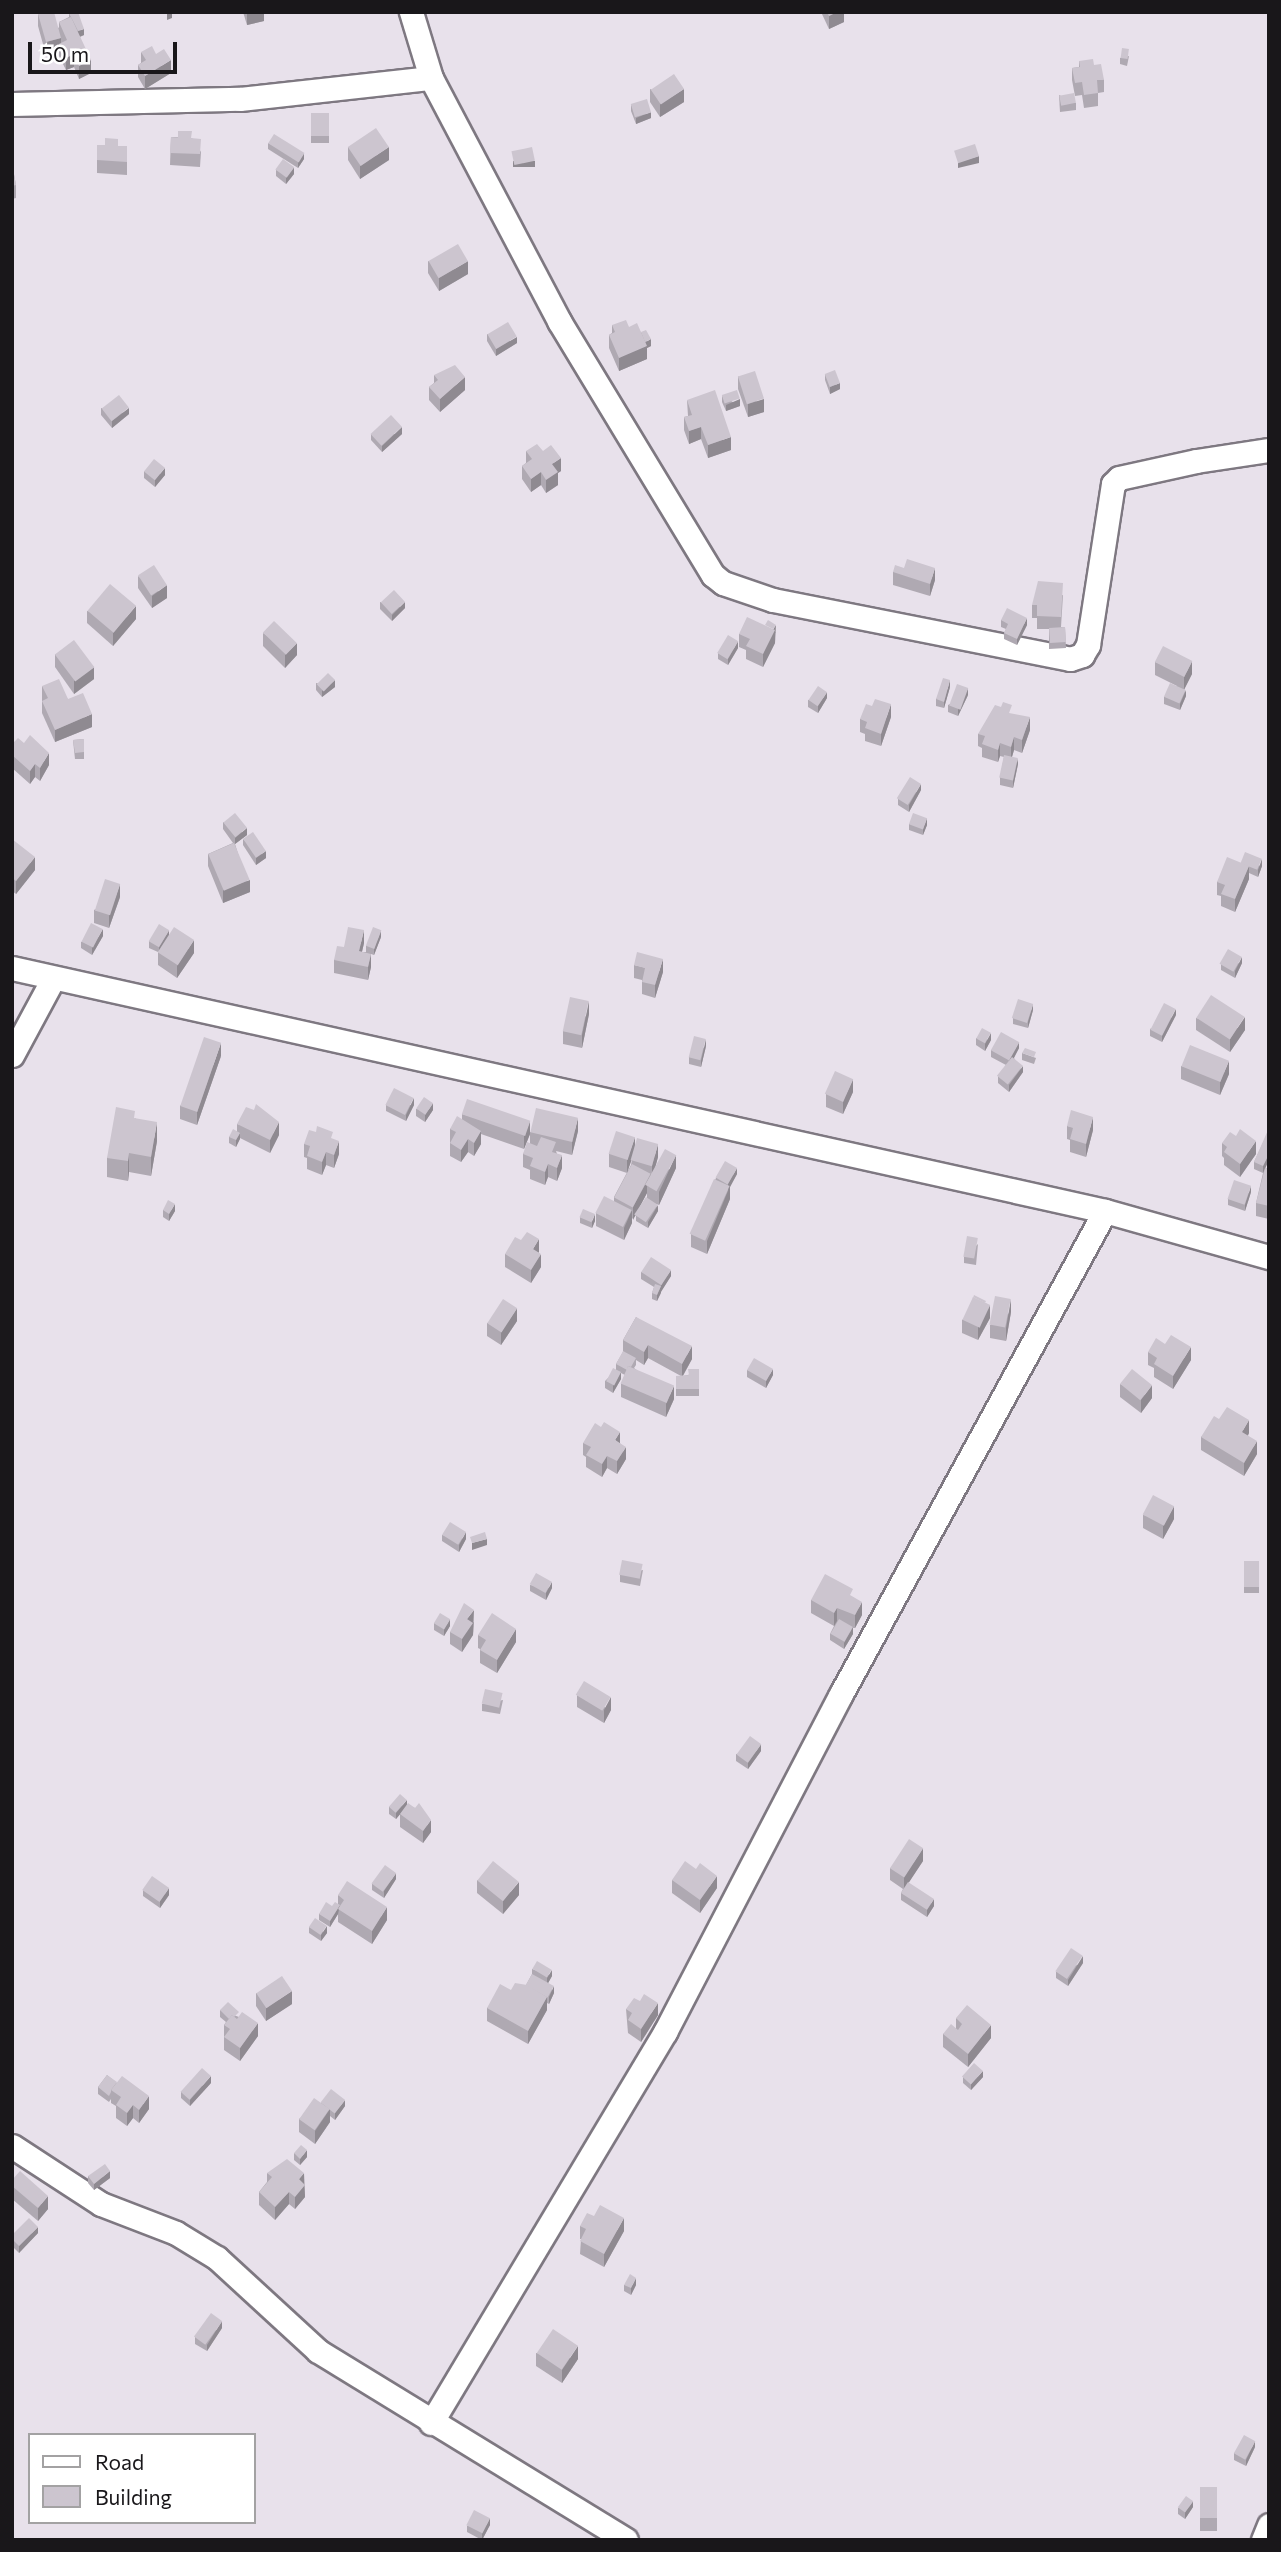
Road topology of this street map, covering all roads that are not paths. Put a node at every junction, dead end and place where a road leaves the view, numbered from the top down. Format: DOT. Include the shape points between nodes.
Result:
graph roads {
  1 [pos="411,12"];
  2 [pos="431,78"];
  3 [pos="12,104"];
  4 [pos="1269,450"];
  5 [pos="12,968"];
  6 [pos="52,979"];
  7 [pos="12,1055"];
  8 [pos="1105,1211"];
  9 [pos="1269,1257"];
  10 [pos="12,2146"];
  11 [pos="431,2423"];
  12 [pos="1269,2525"];
  13 [pos="626,2540"];
  14 [pos="1263,2540"];
  1 -- 2 [label="street"];
  2 -- 3 [label="street" via="240,99"];
  2 -- 4 [label="street" via="559,321 713,576 723,583 773,600 1070,659 1082,655 1088,645 1113,484 1119,478 1196,461"];
  5 -- 6 [label="street"];
  6 -- 7 [label="street"];
  6 -- 8 [label="street"];
  8 -- 9 [label="street"];
  8 -- 11 [label="street" via="841,1694 666,2032"];
  10 -- 11 [label="street" via="101,2204 176,2233 217,2258 318,2351"];
  11 -- 13 [label="street"];
  12 -- 14 [label="street"];
}
